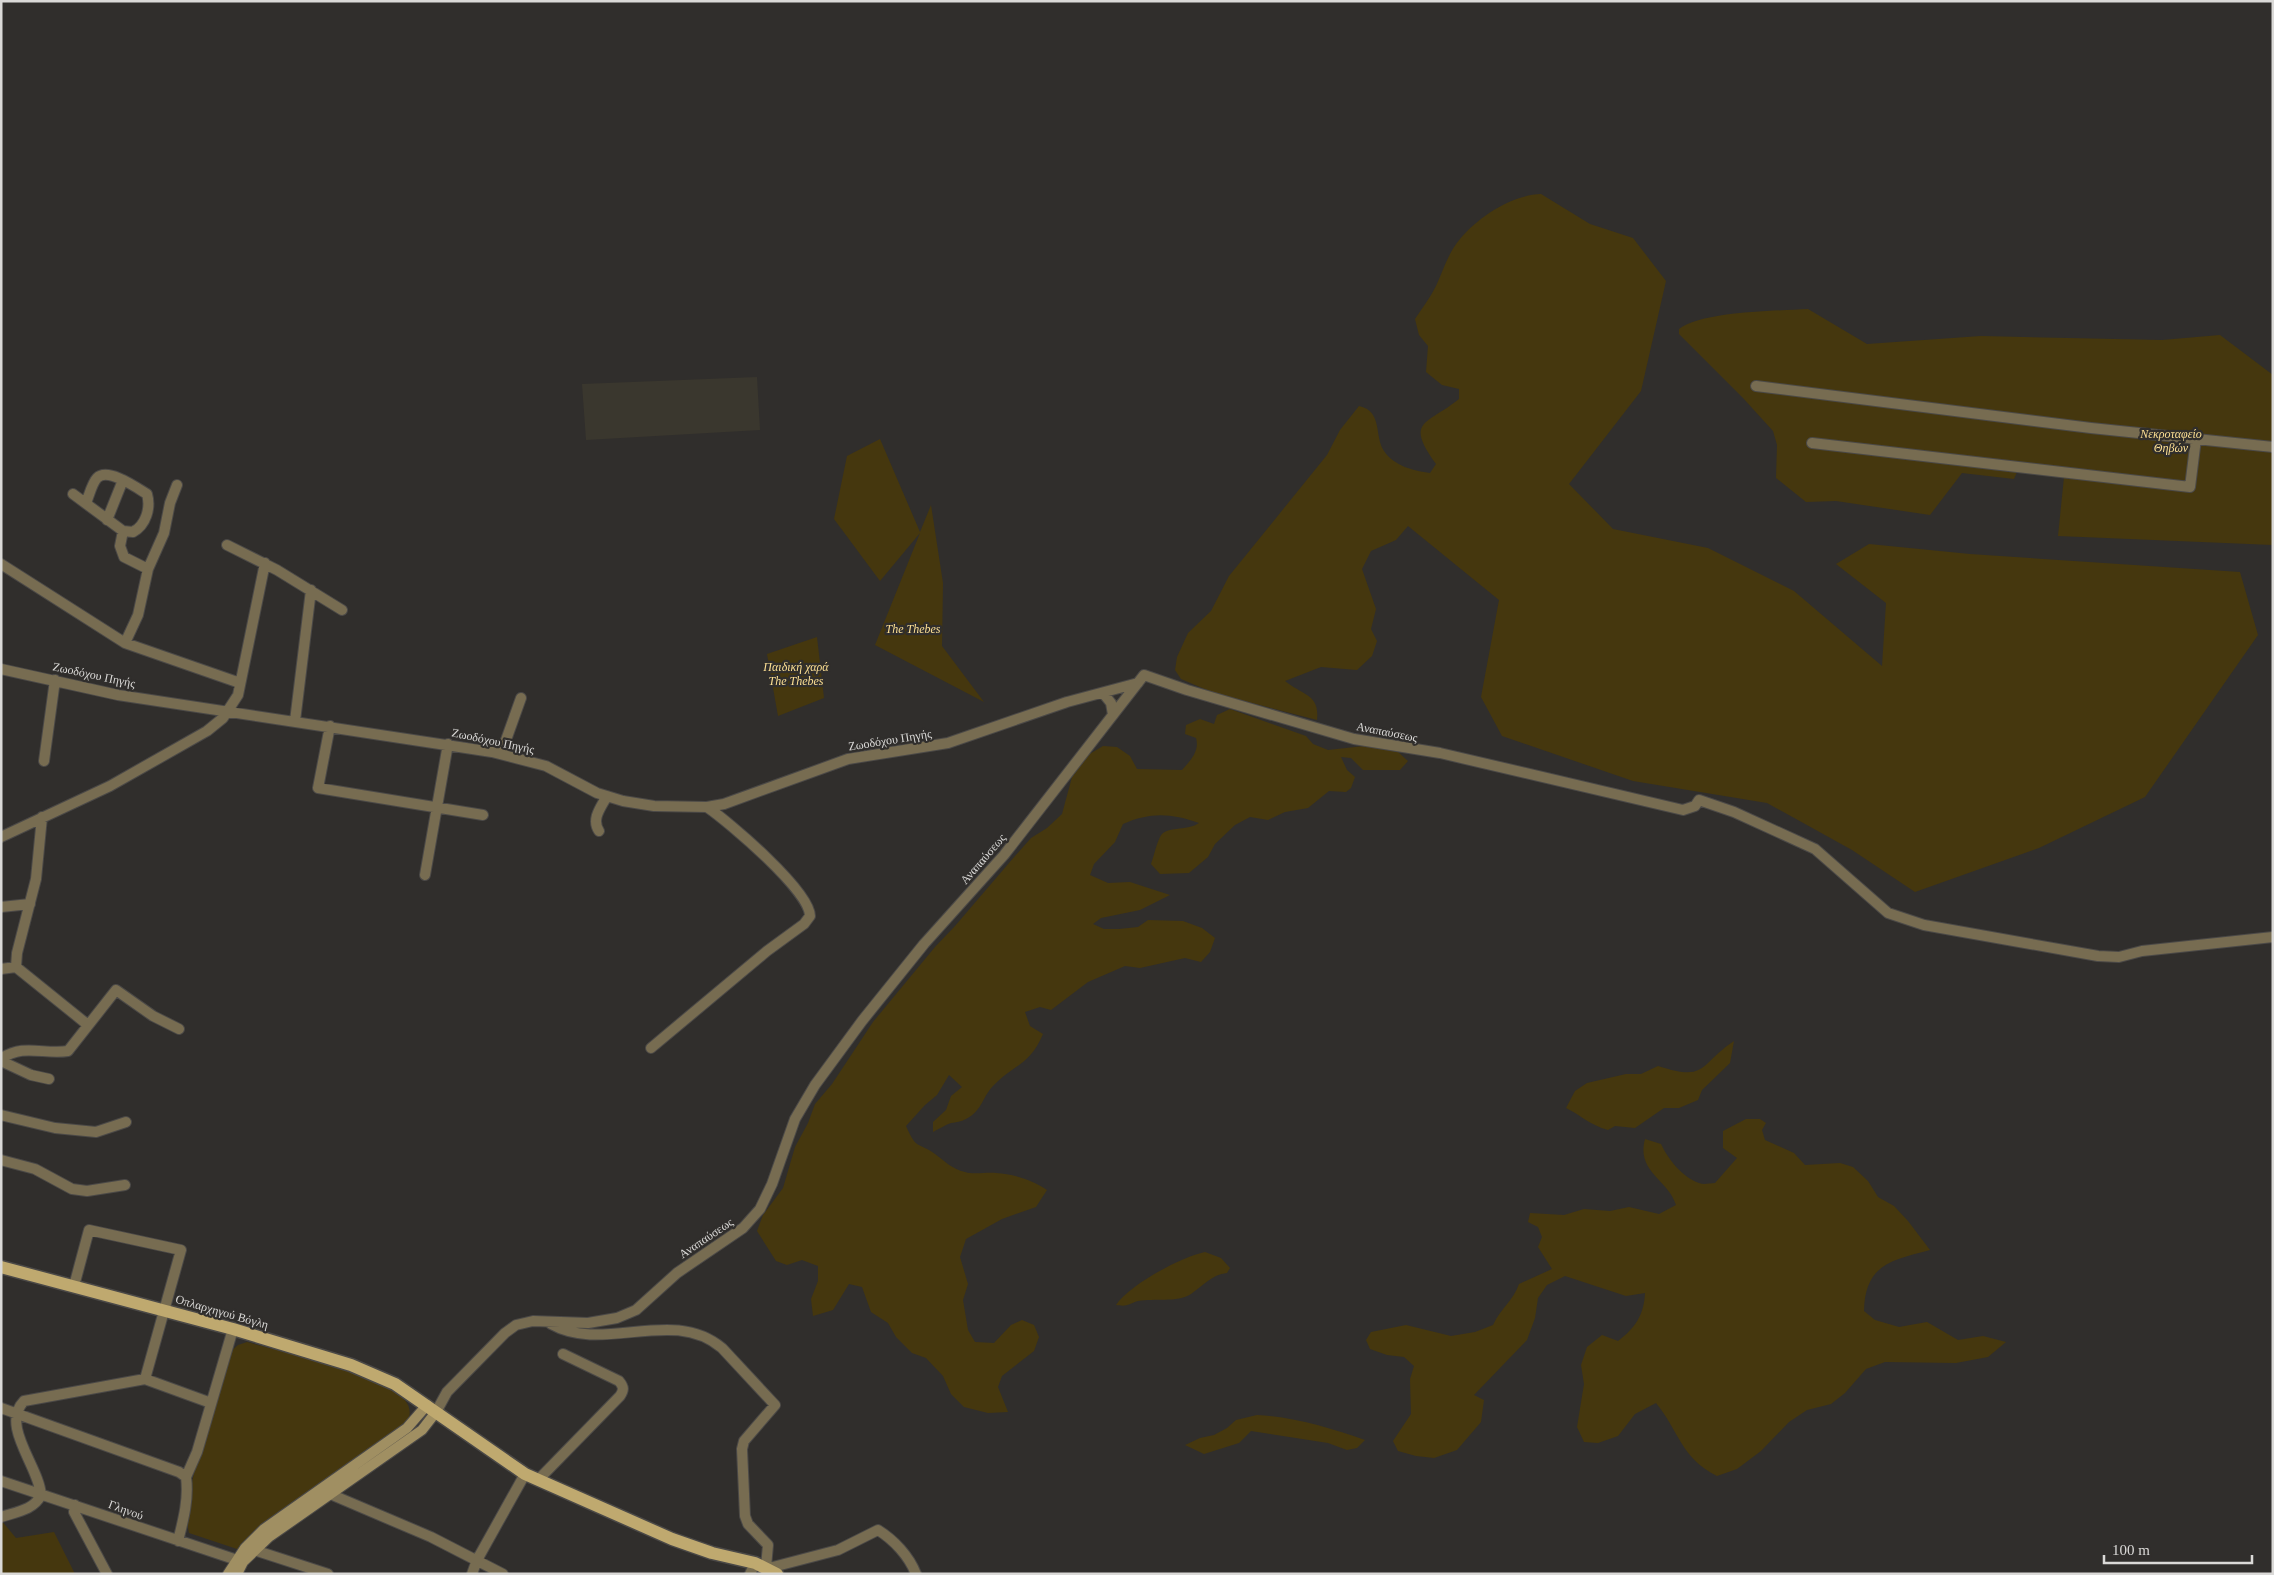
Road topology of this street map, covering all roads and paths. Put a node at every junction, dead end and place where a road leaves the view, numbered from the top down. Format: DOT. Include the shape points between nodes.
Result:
graph roads {
  1 [pos="1756,386"];
  2 [pos="2196,439"];
  3 [pos="1812,443"];
  4 [pos="2273,447"];
  5 [pos="123,480"];
  6 [pos="177,485"];
  7 [pos="73,494"];
  8 [pos="86,503"];
  9 [pos="107,520"];
  10 [pos="123,531"];
  11 [pos="228,545"];
  12 [pos="265,563"];
  13 [pos="1,564"];
  14 [pos="148,569"];
  15 [pos="311,590"];
  16 [pos="342,610"];
  17 [pos="125,643"];
  18 [pos="1,669"];
  19 [pos="55,680"];
  20 [pos="240,683"];
  21 [pos="1138,683"];
  22 [pos="1103,693"];
  23 [pos="521,698"];
  24 [pos="230,710"];
  25 [pos="1113,715"];
  26 [pos="295,721"];
  27 [pos="330,726"];
  28 [pos="448,744"];
  29 [pos="501,754"];
  30 [pos="44,760"];
  31 [pos="607,796"];
  32 [pos="707,807"];
  33 [pos="437,809"];
  34 [pos="483,815"];
  35 [pos="42,817"];
  36 [pos="598,831"];
  37 [pos="1,837"];
  38 [pos="425,875"];
  39 [pos="30,904"];
  40 [pos="1,908"];
  41 [pos="2273,937"];
  42 [pos="16,968"];
  43 [pos="1,969"];
  44 [pos="88,1025"];
  45 [pos="179,1028"];
  46 [pos="650,1048"];
  47 [pos="1,1060"];
  48 [pos="49,1079"];
  49 [pos="1,1115"];
  50 [pos="126,1122"];
  51 [pos="1,1160"];
  52 [pos="125,1185"];
  53 [pos="1,1267"];
  54 [pos="74,1286"];
  55 [pos="163,1310"];
  56 [pos="548,1322"];
  57 [pos="233,1329"];
  58 [pos="563,1354"];
  59 [pos="145,1379"];
  60 [pos="211,1403"];
  61 [pos="1,1408"];
  62 [pos="431,1409"];
  63 [pos="13,1412"];
  64 [pos="525,1474"];
  65 [pos="186,1478"];
  66 [pos="538,1480"];
  67 [pos="1,1481"];
  68 [pos="41,1495"];
  69 [pos="323,1495"];
  70 [pos="75,1505"];
  71 [pos="1,1517"];
  72 [pos="178,1541"];
  73 [pos="254,1550"];
  74 [pos="477,1560"];
  75 [pos="239,1561"];
  76 [pos="763,1569"];
  77 [pos="918,1572"];
  78 [pos="107,1574"];
  79 [pos="228,1574"];
  80 [pos="237,1574"];
  81 [pos="328,1574"];
  82 [pos="472,1574"];
  83 [pos="503,1574"];
  1 -- 2 [label="street"];
  2 -- 3 [label="street" via="2190,487"];
  2 -- 4 [label="street"];
  5 -- 8 [label="street" via="110,474 96,478"];
  5 -- 9 [label="street"];
  5 -- 10 [label="street" via="147,494 149,499 144,522 132,532"];
  6 -- 14 [label="street" via="164,533"];
  7 -- 8 [label="street"];
  8 -- 9 [label="street"];
  9 -- 10 [label="street"];
  10 -- 14 [label="street" via="120,546 124,557"];
  11 -- 12 [label="street"];
  12 -- 15 [label="street"];
  12 -- 20 [label="street"];
  13 -- 17 [label="street"];
  14 -- 17 [label="street" via="138,615"];
  15 -- 16 [label="street"];
  15 -- 26 [label="street"];
  17 -- 20 [label="street"];
  18 -- 19 [label="street, Ζωοδόχου Πηγής"];
  19 -- 24 [label="street, Ζωοδόχου Πηγής" via="118,695"];
  19 -- 30 [label="street"];
  20 -- 24 [label="street"];
  21 -- 22 [label="street, Ζωοδόχου Πηγής"];
  21 -- 25 [label="street, Αναπαύσεως"];
  21 -- 41 [label="street, Αναπαύσεως" via="1144,675 1354,738 1440,753 1683,810 1695,806 1699,800 1734,812 1815,849 1888,913 1924,925 2119,957 2142,951"];
  22 -- 25 [label="street" via="1111,702"];
  22 -- 32 [label="street, Ζωοδόχου Πηγής" via="948,743 848,759 724,804"];
  23 -- 29 [label="street"];
  24 -- 26 [label="street, Ζωοδόχου Πηγής"];
  24 -- 35 [label="street" via="199,736 110,786"];
  25 -- 56 [label="street, Αναπαύσεως" via="1004,855 924,944 815,1085 796,1119 760,1209 743,1228 677,1272 636,1310 617,1318 588,1323"];
  26 -- 27 [label="street, Ζωοδόχου Πηγής"];
  27 -- 28 [label="street, Ζωοδόχου Πηγής"];
  27 -- 33 [label="street" via="318,788"];
  28 -- 29 [label="street, Ζωοδόχου Πηγής"];
  28 -- 33 [label="street"];
  29 -- 31 [label="street, Ζωοδόχου Πηγής" via="546,766"];
  31 -- 32 [label="street, Ζωοδόχου Πηγής" via="654,806"];
  31 -- 36 [label="street" via="596,818"];
  32 -- 46 [label="street" via="764,855 803,898 810,909 810,916"];
  33 -- 34 [label="street"];
  33 -- 38 [label="street"];
  35 -- 37 [label="street"];
  35 -- 39 [label="street" via="36,879"];
  39 -- 40 [label="street"];
  39 -- 42 [label="street"];
  42 -- 43 [label="street"];
  42 -- 44 [label="street"];
  44 -- 45 [label="street" via="116,990 153,1016"];
  44 -- 47 [label="street" via="68,1051 21,1050 11,1052"];
  47 -- 48 [label="street"];
  49 -- 50 [label="street" via="55,1128 96,1132"];
  51 -- 52 [label="street" via="34,1169 72,1189 87,1191"];
  53 -- 54 [label="main road, Οπλαρχηγού Βόγλη"];
  54 -- 55 [label="main road, Οπλαρχηγού Βόγλη"];
  54 -- 55 [label="street" via="89,1230 181,1250"];
  55 -- 57 [label="main road, Οπλαρχηγού Βόγλη"];
  55 -- 59 [label="street"];
  56 -- 62 [label="street, Αναπαύσεως" via="516,1325 505,1333"];
  56 -- 76 [label="street" via="567,1332 591,1336 659,1329 685,1330 702,1335 722,1348 775,1405 746,1436 742,1449 745,1516 748,1524 768,1545"];
  57 -- 60 [label="street"];
  57 -- 62 [label="main road, Οπλαρχηγού Βόγλη" via="351,1365 395,1384"];
  58 -- 66 [label="street" via="619,1381 623,1391"];
  59 -- 60 [label="street"];
  59 -- 63 [label="street" via="24,1401"];
  60 -- 65 [label="street"];
  61 -- 63 [label="street"];
  62 -- 64 [label="main road, Οπλαρχηγού Βόγλη"];
  62 -- 69 [label="street" via="422,1430"];
  63 -- 65 [label="street" via="167,1466"];
  63 -- 68 [label="street" via="11,1430 14,1439 38,1482"];
  64 -- 66 [label="main road, Οπλαρχηγού Βόγλη"];
  64 -- 74 [label="street"];
  65 -- 72 [label="street" via="185,1509"];
  66 -- 76 [label="main road, Οπλαρχηγού Βόγλη" via="672,1538"];
  67 -- 68 [label="street, Γληνού"];
  68 -- 70 [label="street, Γληνού"];
  68 -- 71 [label="street" via="32,1507"];
  69 -- 73 [label="street"];
  69 -- 74 [label="street" via="431,1537"];
  69 -- 75 [label="street" via="264,1529"];
  70 -- 72 [label="street, Γληνού"];
  70 -- 78 [label="street" via="74,1512"];
  72 -- 75 [label="street, Γληνού"];
  73 -- 75 [label="street"];
  73 -- 81 [label="street"];
  74 -- 82 [label="street"];
  74 -- 83 [label="street"];
  75 -- 79 [label="street"];
  75 -- 80 [label="street"];
  76 -- 77 [label="street" via="838,1550 878,1530 890,1538"];
}
